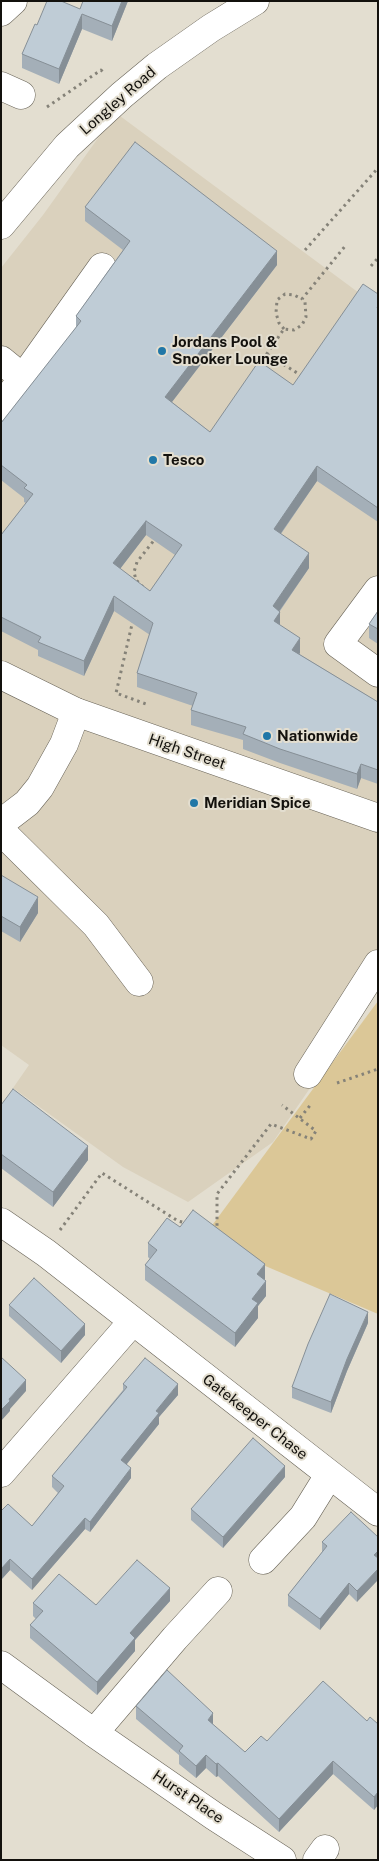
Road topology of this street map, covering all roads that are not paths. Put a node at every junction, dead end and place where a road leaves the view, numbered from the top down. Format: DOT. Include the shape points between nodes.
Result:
graph roads {
  1 [pos="13,1"];
  2 [pos="255,1"];
  3 [pos="1,12"];
  4 [pos="1,225"];
  5 [pos="102,267"];
  6 [pos="1,360"];
  7 [pos="23,378"];
  8 [pos="1,407"];
  9 [pos="378,590"];
  10 [pos="378,673"];
  11 [pos="1,675"];
  12 [pos="76,712"];
  13 [pos="378,818"];
  14 [pos="1,823"];
  15 [pos="1,831"];
  16 [pos="378,964"];
  17 [pos="139,982"];
  18 [pos="308,1074"];
  19 [pos="1,1222"];
  20 [pos="133,1321"];
  21 [pos="1,1473"];
  22 [pos="328,1475"];
  23 [pos="378,1512"];
  24 [pos="263,1560"];
  25 [pos="218,1591"];
  26 [pos="1,1666"];
  27 [pos="94,1733"];
  28 [pos="282,1860"];
  1 -- 3 [label="street"];
  2 -- 4 [label="street, Longley Road" via="211,28 122,95 67,146"];
  5 -- 7 [label="street"];
  6 -- 7 [label="street"];
  7 -- 8 [label="street"];
  9 -- 10 [label="street" via="338,644"];
  11 -- 12 [label="street, High Street"];
  12 -- 13 [label="street, High Street"];
  12 -- 14 [label="street" via="64,744 40,787 27,803"];
  15 -- 17 [label="street" via="96,925"];
  16 -- 18 [label="street"];
  19 -- 20 [label="street, Gatekeeper Chase"];
  20 -- 21 [label="street"];
  20 -- 22 [label="street, Gatekeeper Chase"];
  22 -- 23 [label="street, Gatekeeper Chase"];
  22 -- 24 [label="street" via="303,1517"];
  25 -- 27 [label="street"];
  26 -- 27 [label="street, Hurst Place"];
  27 -- 28 [label="street, Hurst Place"];
}
